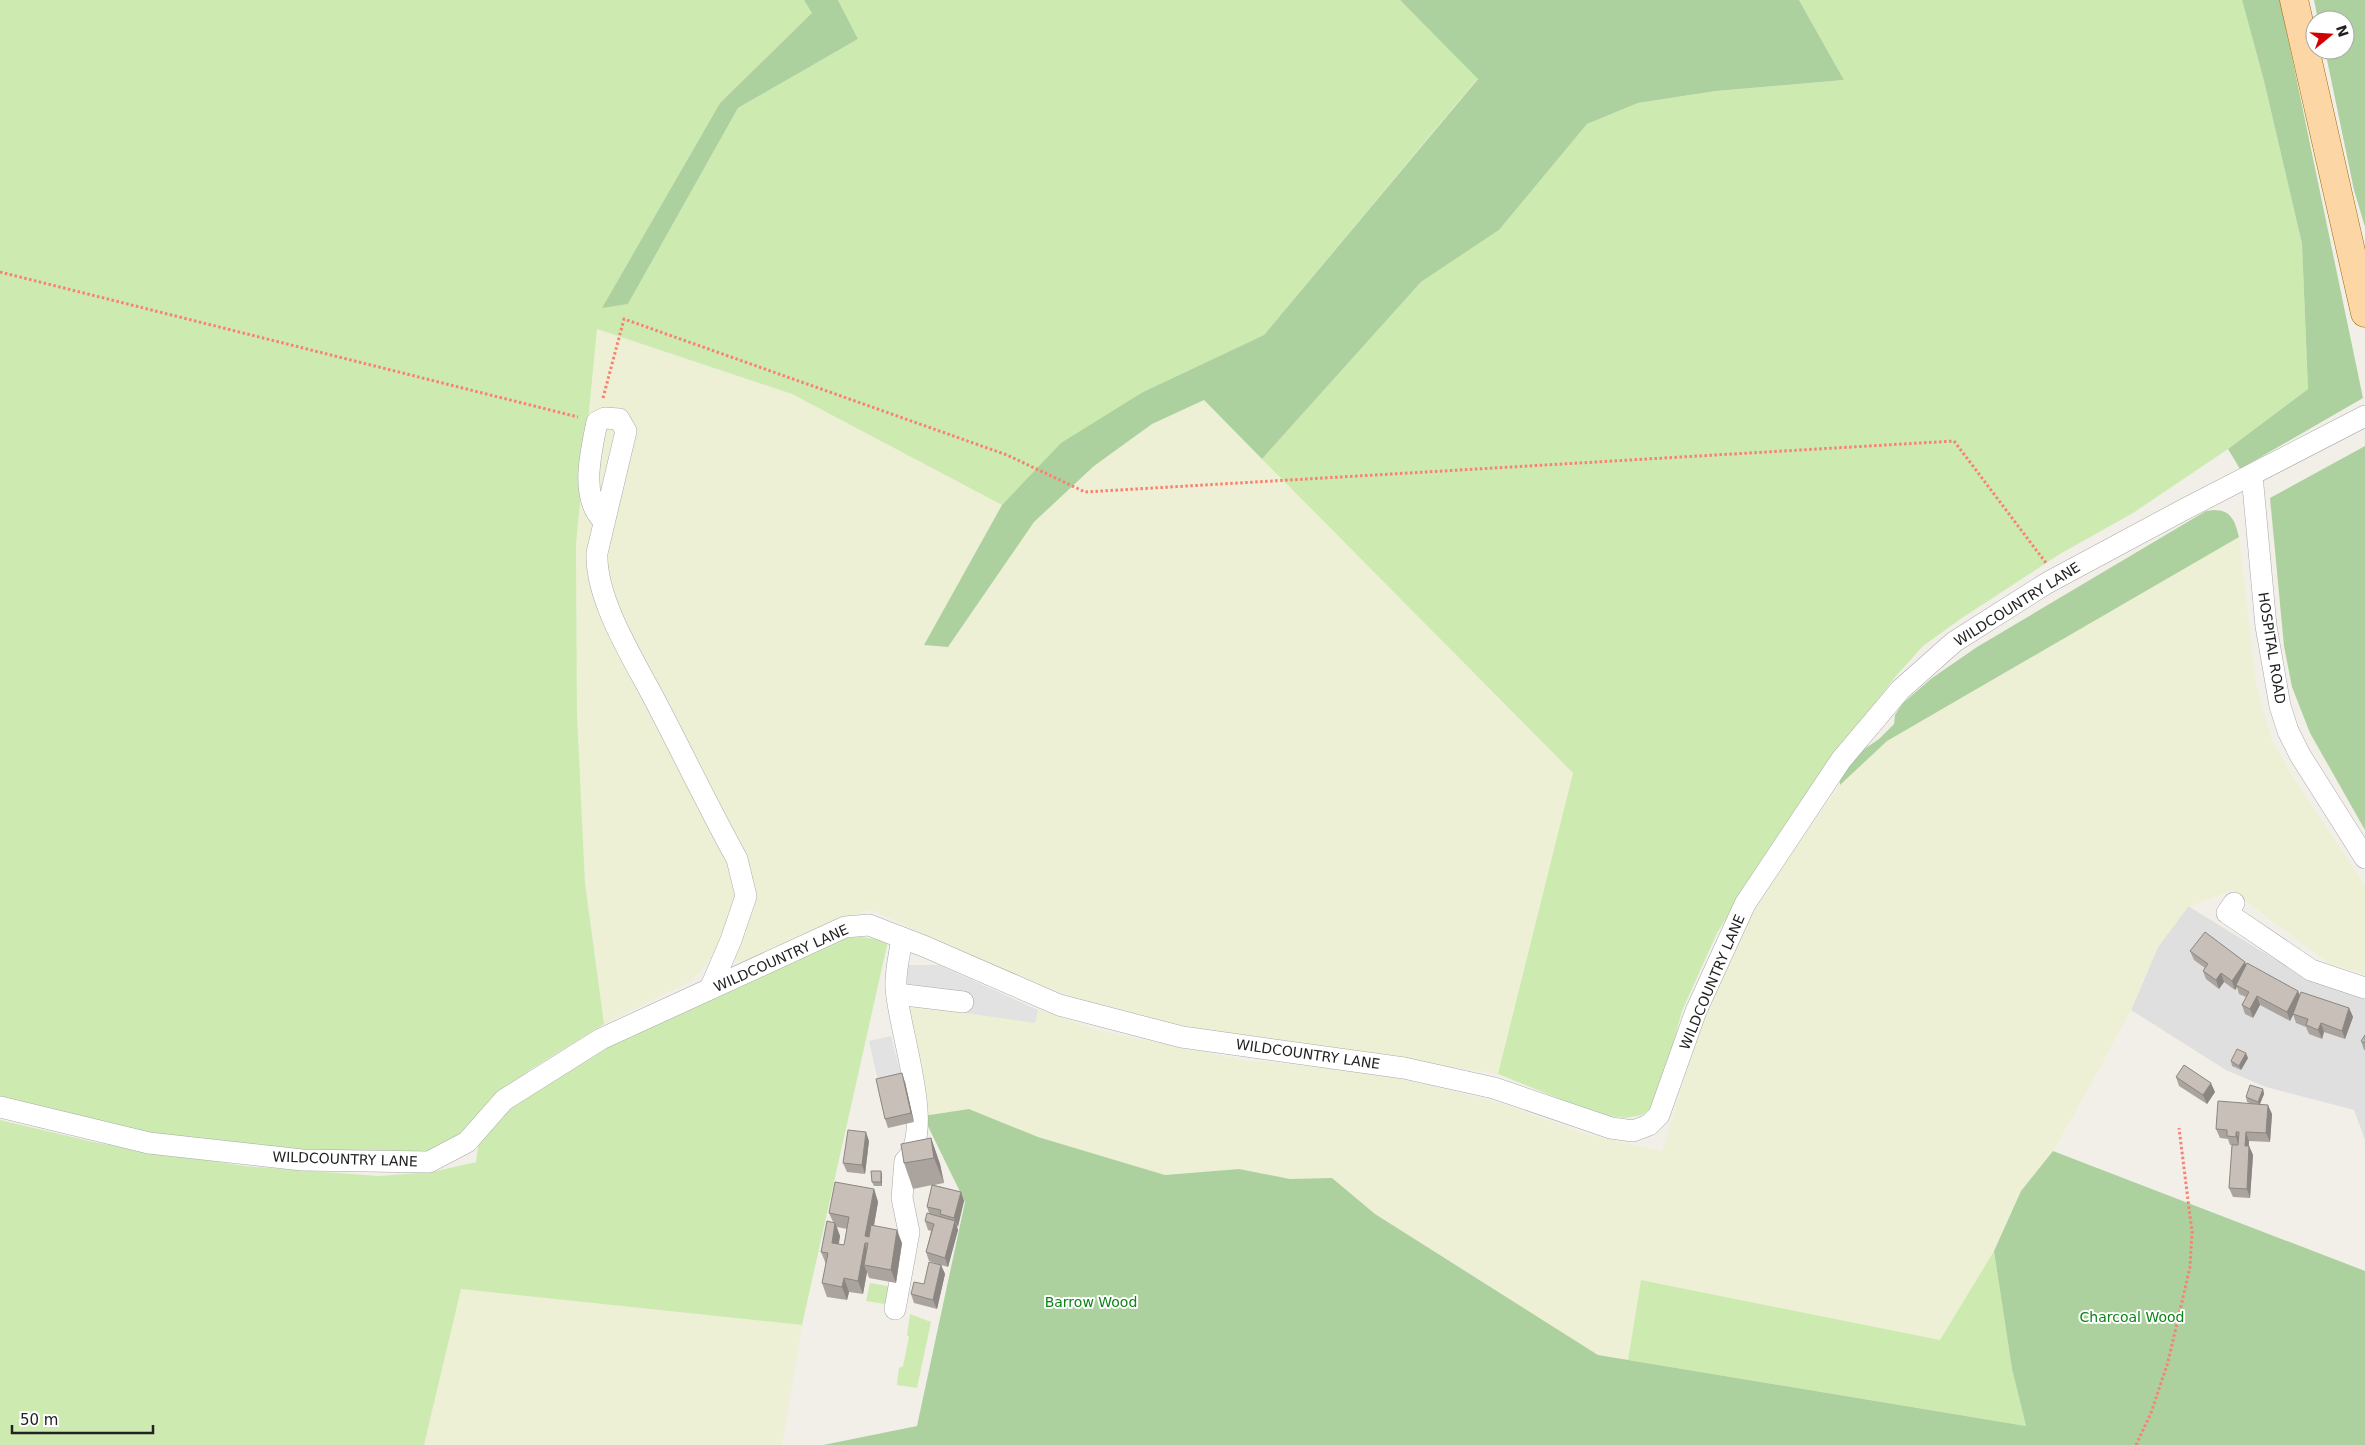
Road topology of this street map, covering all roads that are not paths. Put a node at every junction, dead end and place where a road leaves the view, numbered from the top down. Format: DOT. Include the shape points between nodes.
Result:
graph roads {
  1 [pos="2294,0"];
  2 [pos="2365,313"];
  3 [pos="2365,416"];
  4 [pos="2252,475"];
  5 [pos="604,521"];
  6 [pos="2365,858"];
  7 [pos="2234,903"];
  8 [pos="902,938"];
  9 [pos="2365,988"];
  10 [pos="710,989"];
  11 [pos="897,994"];
  12 [pos="963,1002"];
  13 [pos="0,1107"];
  14 [pos="895,1309"];
  1 -- 2 [label="main road"];
  3 -- 4 [label="street, WILDCOUNTRY LANE"];
  4 -- 6 [label="street, HOSPITAL ROAD" via="2266,626 2280,706 2300,755"];
  4 -- 8 [label="street, WILDCOUNTRY LANE" via="2057,578 1954,642 1900,690 1841,760 1745,904 1696,1010 1659,1115 1649,1125 1633,1131 1611,1128 1494,1088 1404,1068 1182,1037 1059,1005"];
  5 -- 5 [label="street" via="591,502 590,466 597,422 605,418 620,419 626,431"];
  5 -- 10 [label="street" via="597,553 596,571 600,588 737,859 746,896"];
  7 -- 9 [label="street" via="2227,913 2311,970"];
  8 -- 10 [label="street, WILDCOUNTRY LANE" via="869,925 845,927"];
  8 -- 11 [label="street"];
  10 -- 13 [label="street, WILDCOUNTRY LANE" via="601,1040 504,1100 467,1142 429,1162 302,1160 149,1143"];
  11 -- 12 [label="street"];
  11 -- 14 [label="street" via="918,1123 911,1155 905,1161 902,1198 909,1232"];
}
